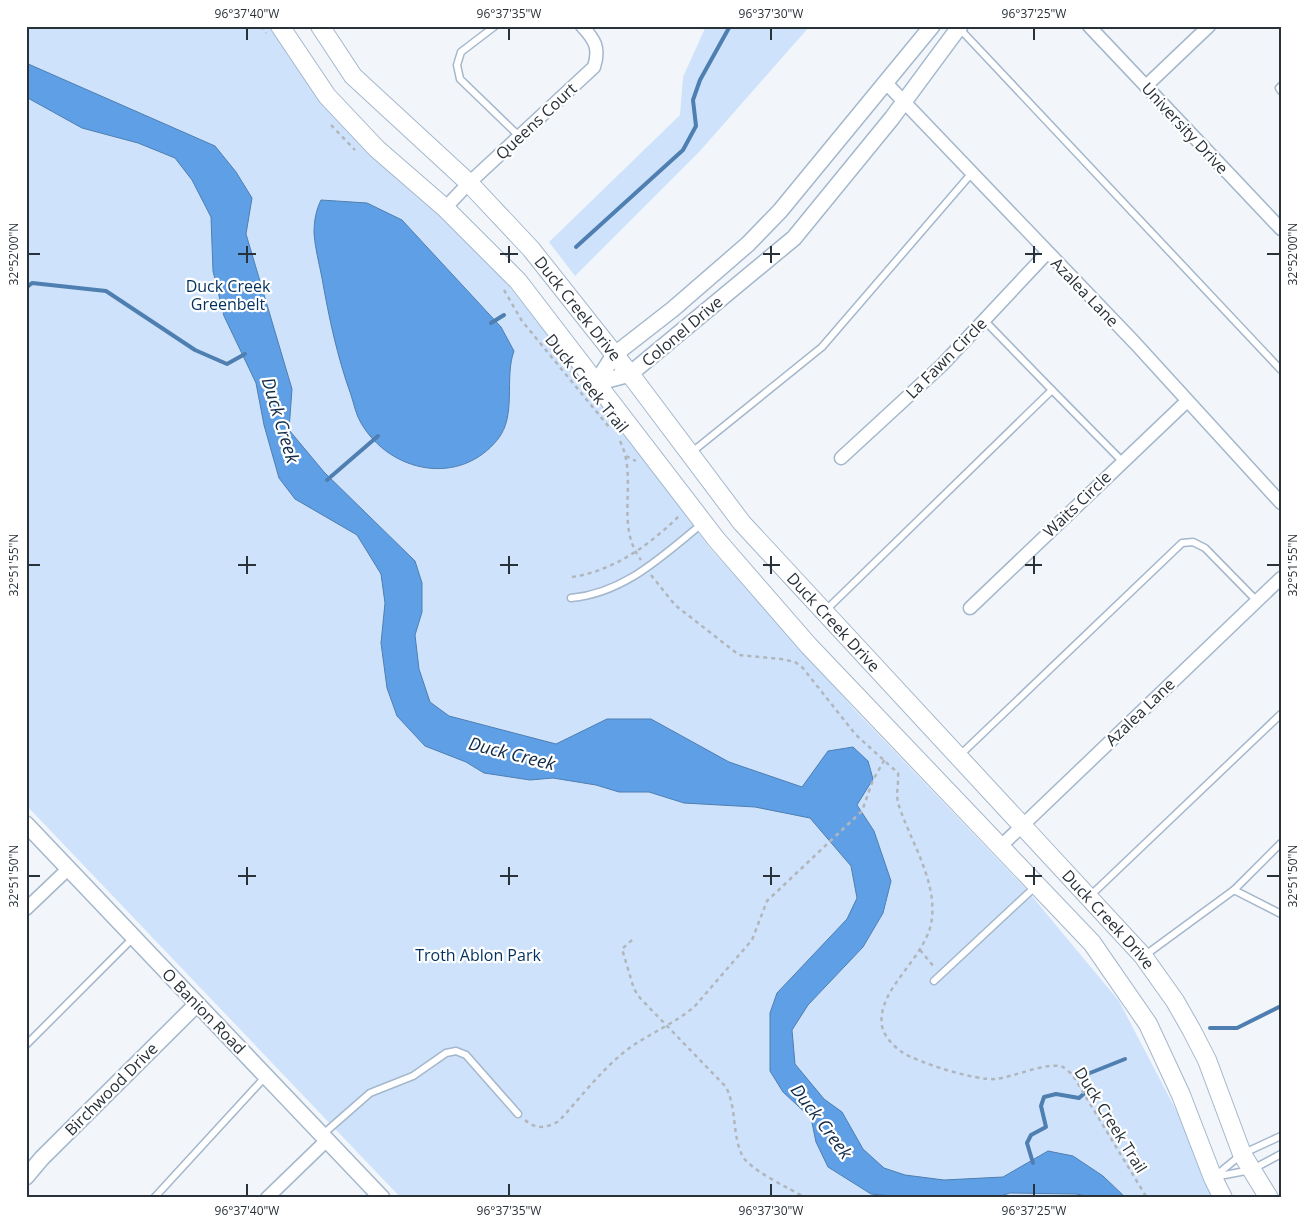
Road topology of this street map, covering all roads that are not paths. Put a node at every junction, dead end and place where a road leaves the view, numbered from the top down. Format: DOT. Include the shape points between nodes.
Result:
graph roads {
  1 [pos="320,26"];
  2 [pos="495,26"];
  3 [pos="582,26"];
  4 [pos="932,26"];
  5 [pos="1089,26"];
  6 [pos="1209,26"];
  7 [pos="960,27"];
  8 [pos="274,32"];
  9 [pos="886,83"];
  10 [pos="1146,86"];
  11 [pos="1281,86"];
  12 [pos="1281,91"];
  13 [pos="904,102"];
  14 [pos="520,137"];
  15 [pos="971,174"];
  16 [pos="469,183"];
  17 [pos="445,208"];
  18 [pos="1281,229"];
  19 [pos="1046,252"];
  20 [pos="984,320"];
  21 [pos="614,355"];
  22 [pos="1281,370"];
  23 [pos="630,374"];
  24 [pos="596,384"];
  25 [pos="1052,390"];
  26 [pos="1186,402"];
  27 [pos="689,455"];
  28 [pos="842,458"];
  29 [pos="1122,461"];
  30 [pos="1281,503"];
  31 [pos="704,523"];
  32 [pos="1281,578"];
  33 [pos="571,598"];
  34 [pos="1256,600"];
  35 [pos="970,608"];
  36 [pos="823,613"];
  37 [pos="1281,714"];
  38 [pos="958,757"];
  39 [pos="26,824"];
  40 [pos="1024,825"];
  41 [pos="1281,843"];
  42 [pos="1001,846"];
  43 [pos="69,868"];
  44 [pos="1038,884"];
  45 [pos="1234,890"];
  46 [pos="1088,897"];
  47 [pos="26,909"];
  48 [pos="1281,914"];
  49 [pos="134,937"];
  50 [pos="1143,956"];
  51 [pos="934,981"];
  52 [pos="197,1004"];
  53 [pos="26,1045"];
  54 [pos="266,1076"];
  55 [pos="518,1114"];
  56 [pos="1281,1136"];
  57 [pos="325,1137"];
  58 [pos="1242,1154"];
  59 [pos="1281,1154"];
  60 [pos="1251,1170"];
  61 [pos="26,1177"];
  62 [pos="1213,1178"];
  63 [pos="154,1198"];
  64 [pos="267,1198"];
  65 [pos="382,1198"];
  66 [pos="1223,1198"];
  67 [pos="1269,1198"];
  1 -- 16 [label="main road, Duck Creek Drive" via="353,76"];
  2 -- 14 [label="lane" via="461,52 457,65 460,79"];
  3 -- 14 [label="street, Queens Court" via="594,39 597,59 594,68"];
  4 -- 9 [label="street, Colonel Drive"];
  5 -- 10 [label="street, University Drive"];
  6 -- 10 [label="street"];
  7 -- 13 [label="street, Colonel Drive"];
  7 -- 22 [label="lane"];
  8 -- 17 [label="main road, Duck Creek Drive" via="327,96 377,149"];
  9 -- 13 [label="street, Azalea Lane"];
  9 -- 21 [label="street, Colonel Drive" via="780,211 748,244"];
  10 -- 18 [label="street, University Drive"];
  11 -- 12 [label="lane"];
  13 -- 15 [label="street, Azalea Lane"];
  13 -- 23 [label="street, Colonel Drive" via="794,238"];
  14 -- 16 [label="street, Queens Court"];
  15 -- 19 [label="street, Azalea Lane"];
  15 -- 27 [label="lane" via="822,347"];
  16 -- 17 [label="street, Queens Court"];
  16 -- 21 [label="main road, Duck Creek Drive" via="531,249"];
  17 -- 24 [label="main road, Duck Creek Drive" via="518,280"];
  19 -- 20 [label="street, La Fawn Circle"];
  19 -- 26 [label="street, Azalea Lane" via="1135,343"];
  20 -- 25 [label="lane"];
  20 -- 28 [label="street, La Fawn Circle" via="942,365"];
  21 -- 23 [label="main road, Duck Creek Drive"];
  21 -- 24 [label="street, Colonel Drive"];
  23 -- 24 [label="street, Colonel Drive"];
  23 -- 27 [label="main road, Duck Creek Drive"];
  24 -- 31 [label="main road, Duck Creek Drive"];
  25 -- 29 [label="lane"];
  25 -- 36 [label="lane"];
  26 -- 29 [label="street, Waits Circle"];
  26 -- 30 [label="street, Azalea Lane"];
  27 -- 36 [label="main road, Duck Creek Drive" via="742,523"];
  29 -- 35 [label="street, Waits Circle"];
  31 -- 33 [label="lane" via="647,569 610,589"];
  31 -- 42 [label="main road, Duck Creek Drive" via="809,646"];
  32 -- 34 [label="street, Azalea Lane"];
  34 -- 38 [label="lane" via="1205,548 1192,542 1182,543"];
  34 -- 40 [label="street, Azalea Lane"];
  36 -- 38 [label="main road, Duck Creek Drive"];
  37 -- 46 [label="lane"];
  38 -- 40 [label="main road, Duck Creek Drive"];
  39 -- 43 [label="street, O Banion Road"];
  40 -- 42 [label="street, Azalea Lane"];
  40 -- 46 [label="main road, Duck Creek Drive"];
  41 -- 45 [label="lane"];
  42 -- 44 [label="main road, Duck Creek Drive"];
  43 -- 47 [label="street"];
  43 -- 49 [label="street, O Banion Road"];
  44 -- 51 [label="lane"];
  44 -- 62 [label="main road, Duck Creek Drive" via="1092,943 1148,1024 1181,1095"];
  45 -- 48 [label="lane"];
  45 -- 50 [label="lane"];
  46 -- 50 [label="main road, Duck Creek Drive"];
  49 -- 52 [label="street, O Banion Road"];
  49 -- 53 [label="lane"];
  50 -- 58 [label="main road, Duck Creek Drive" via="1175,1001 1206,1060"];
  52 -- 54 [label="street, O Banion Road"];
  52 -- 61 [label="street, Birchwood Drive"];
  54 -- 57 [label="street, O Banion Road"];
  54 -- 63 [label="lane"];
  55 -- 57 [label="lane" via="466,1055 456,1050 413,1076 370,1093"];
  56 -- 58 [label="lane"];
  57 -- 64 [label="street"];
  57 -- 65 [label="street, O Banion Road"];
  58 -- 60 [label="main road, Duck Creek Drive"];
  58 -- 62 [label="lane"];
  59 -- 60 [label="lane"];
  60 -- 62 [label="lane"];
  60 -- 67 [label="main road, Duck Creek Drive"];
  62 -- 66 [label="main road, Duck Creek Drive"];
}
